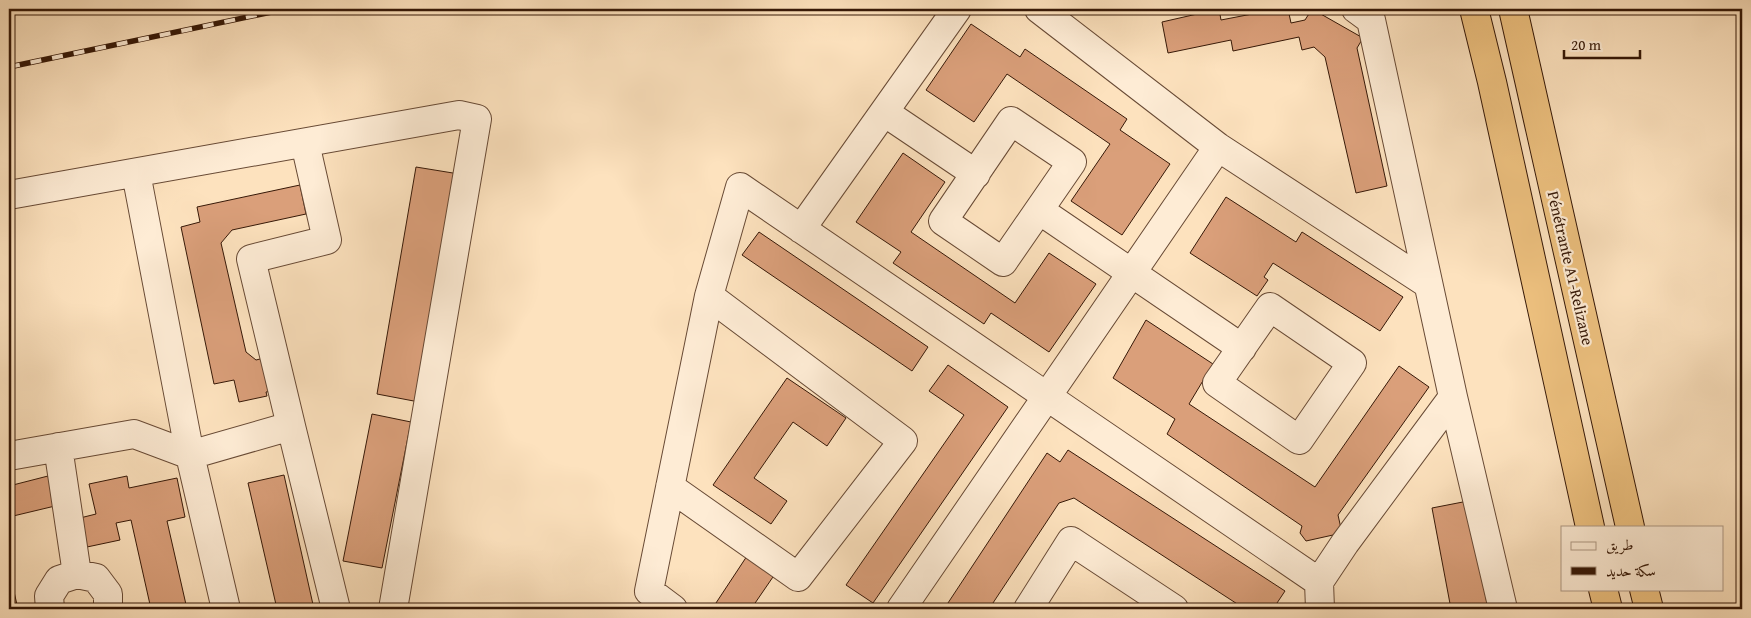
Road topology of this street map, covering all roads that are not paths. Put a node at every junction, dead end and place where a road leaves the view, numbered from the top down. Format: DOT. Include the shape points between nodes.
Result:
graph roads {
  1 [pos="957,9"];
  2 [pos="1039,9"];
  3 [pos="1356,9"];
  4 [pos="1474,9"];
  5 [pos="1513,9"];
  6 [pos="884,112"];
  7 [pos="305,143"];
  8 [pos="1218,148"];
  9 [pos="136,173"];
  10 [pos="976,174"];
  11 [pos="9,195"];
  12 [pos="1039,210"];
  13 [pos="801,228"];
  14 [pos="1132,273"];
  15 [pos="1428,284"];
  16 [pos="709,296"];
  17 [pos="1242,348"];
  18 [pos="1047,396"];
  19 [pos="1453,397"];
  20 [pos="291,426"];
  21 [pos="58,447"];
  22 [pos="190,455"];
  23 [pos="9,456"];
  24 [pos="670,487"];
  25 [pos="1590,526"];
  26 [pos="1630,526"];
  27 [pos="76,574"];
  28 [pos="1319,582"];
  29 [pos="1603,590"];
  30 [pos="1644,590"];
  31 [pos="50,609"];
  32 [pos="108,609"];
  33 [pos="226,609"];
  34 [pos="336,609"];
  35 [pos="393,609"];
  36 [pos="673,609"];
  37 [pos="901,609"];
  38 [pos="1028,609"];
  39 [pos="1174,609"];
  40 [pos="1320,609"];
  41 [pos="1504,609"];
  42 [pos="1608,609"];
  43 [pos="1649,609"];
  1 -- 6 [label="street"];
  2 -- 8 [label="street"];
  3 -- 15 [label="street" via="1371,20"];
  4 -- 25 [label="highway"];
  5 -- 26 [label="highway, Pénétrante A1-Relizane"];
  6 -- 10 [label="street"];
  6 -- 13 [label="street"];
  7 -- 9 [label="street"];
  7 -- 20 [label="street" via="327,240 251,259"];
  7 -- 35 [label="street" via="459,115 477,119"];
  8 -- 14 [label="street"];
  8 -- 15 [label="street"];
  9 -- 11 [label="street"];
  9 -- 22 [label="street"];
  10 -- 12 [label="street" via="943,221 1003,262"];
  10 -- 12 [label="street" via="1012,122 1072,162"];
  12 -- 14 [label="street"];
  13 -- 16 [label="street" via="740,187"];
  13 -- 18 [label="street"];
  14 -- 17 [label="street"];
  14 -- 18 [label="street"];
  15 -- 19 [label="street"];
  16 -- 24 [label="street"];
  16 -- 24 [label="street" via="903,441 798,577"];
  17 -- 17 [label="street" via="1217,383 1299,440 1352,363 1270,307"];
  18 -- 28 [label="street"];
  18 -- 37 [label="street"];
  19 -- 28 [label="street"];
  19 -- 41 [label="street"];
  20 -- 22 [label="street"];
  20 -- 34 [label="street"];
  21 -- 22 [label="street" via="134,434"];
  21 -- 23 [label="street"];
  21 -- 27 [label="street"];
  22 -- 33 [label="street"];
  24 -- 36 [label="street" via="648,591"];
  27 -- 31 [label="street" via="59,580 49,596"];
  27 -- 32 [label="street" via="96,578 108,594"];
  28 -- 40 [label="street"];
  29 -- 42 [label="highway"];
  30 -- 43 [label="highway"];
  38 -- 39 [label="street" via="1071,541"];
}
